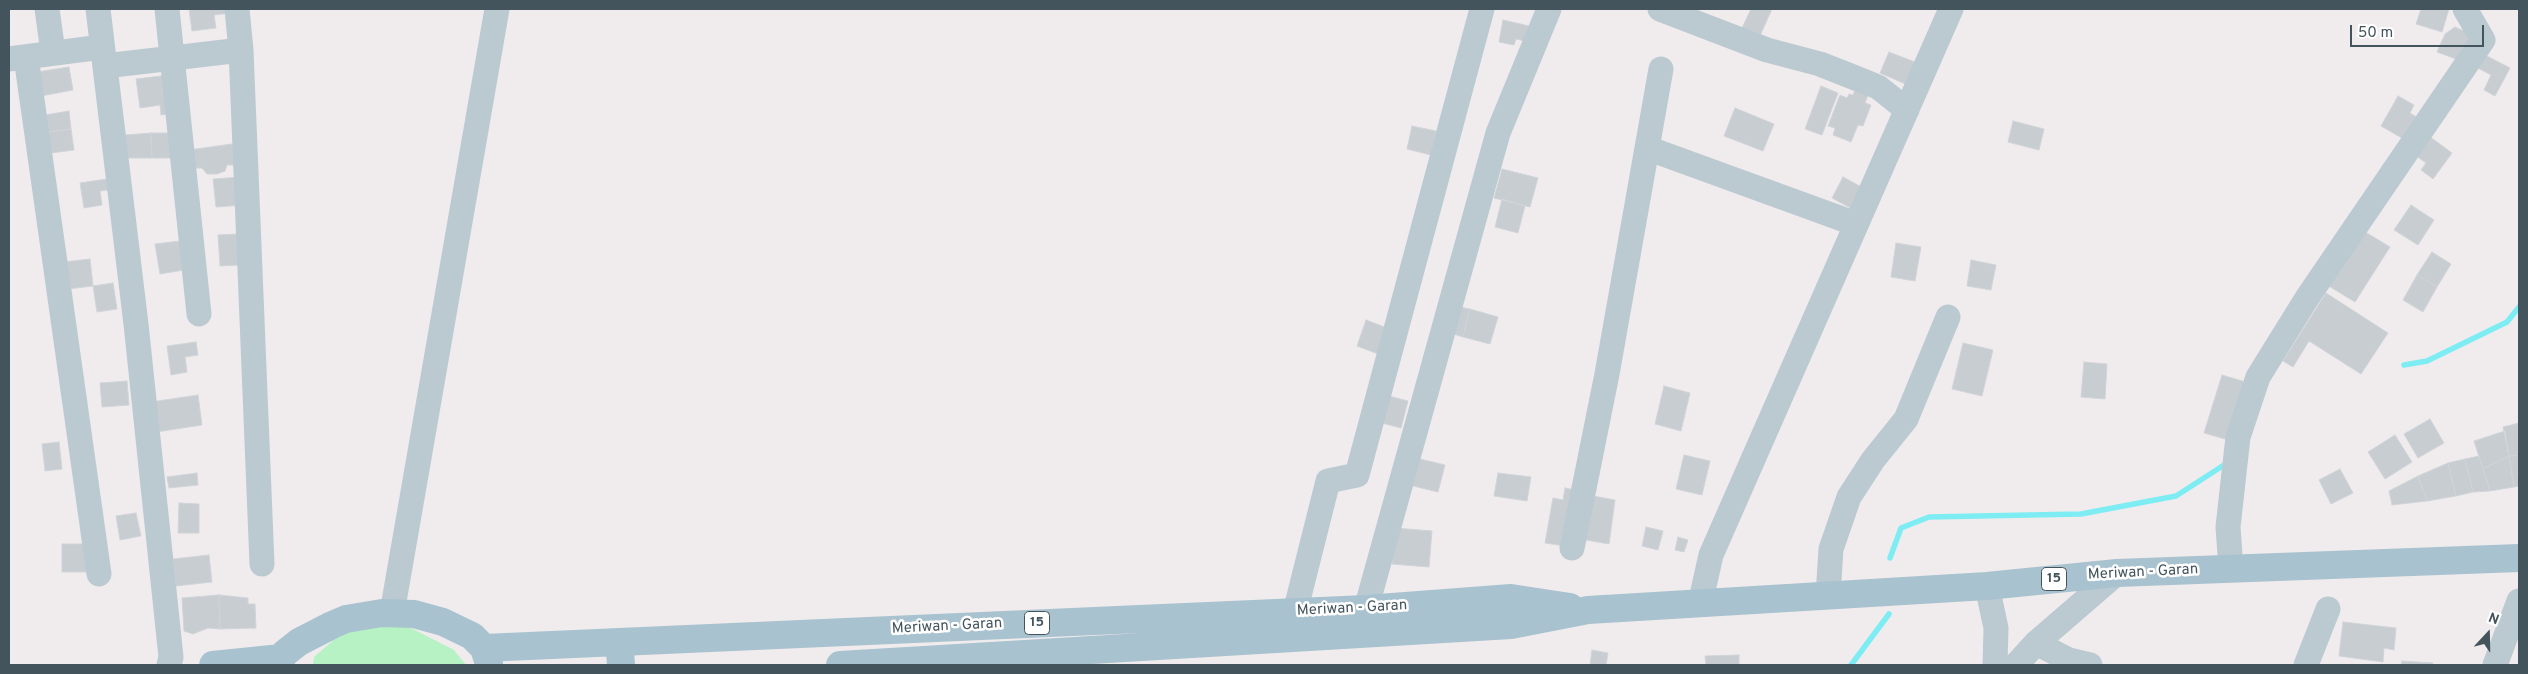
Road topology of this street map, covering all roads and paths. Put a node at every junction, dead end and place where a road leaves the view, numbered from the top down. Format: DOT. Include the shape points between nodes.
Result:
graph roads {
  1 [pos="47,9"];
  2 [pos="98,9"];
  3 [pos="167,9"];
  4 [pos="237,9"];
  5 [pos="497,9"];
  6 [pos="1482,9"];
  7 [pos="1550,9"];
  8 [pos="1660,9"];
  9 [pos="2466,9"];
  10 [pos="1948,10"];
  11 [pos="241,50"];
  12 [pos="53,52"];
  13 [pos="104,56"];
  14 [pos="172,57"];
  15 [pos="18,58"];
  16 [pos="1661,69"];
  17 [pos="1907,110"];
  18 [pos="1647,148"];
  19 [pos="1856,224"];
  20 [pos="199,314"];
  21 [pos="1948,317"];
  22 [pos="1572,548"];
  23 [pos="2519,558"];
  24 [pos="262,564"];
  25 [pos="2232,569"];
  26 [pos="2116,573"];
  27 [pos="99,574"];
  28 [pos="1987,586"];
  29 [pos="1828,596"];
  30 [pos="2519,601"];
  31 [pos="1700,604"];
  32 [pos="1366,609"];
  33 [pos="2328,609"];
  34 [pos="1588,610"];
  35 [pos="1294,612"];
  36 [pos="392,613"];
  37 [pos="2036,643"];
  38 [pos="623,653"];
  39 [pos="487,656"];
  40 [pos="279,661"];
  41 [pos="984,661"];
  42 [pos="169,665"];
  43 [pos="213,665"];
  44 [pos="840,665"];
  45 [pos="1995,665"];
  46 [pos="2016,665"];
  47 [pos="2090,665"];
  48 [pos="2306,665"];
  49 [pos="2495,665"];
  1 -- 12 [label="street"];
  2 -- 13 [label="street"];
  3 -- 14 [label="street"];
  4 -- 11 [label="street"];
  5 -- 36 [label="street"];
  6 -- 35 [label="street" via="1357,475 1328,481"];
  7 -- 32 [label="street" via="1498,133"];
  8 -- 17 [label="street" via="1767,50 1820,64 1878,87"];
  9 -- 25 [label="street" via="2483,40 2307,298 2258,377 2238,437 2228,526"];
  10 -- 17 [label="street"];
  11 -- 14 [label="street"];
  11 -- 24 [label="street"];
  12 -- 13 [label="street"];
  12 -- 15 [label="street"];
  13 -- 14 [label="street"];
  13 -- 42 [label="street" via="136,324 171,657"];
  14 -- 20 [label="street"];
  15 -- 27 [label="street"];
  16 -- 18 [label="street"];
  17 -- 19 [label="street"];
  18 -- 19 [label="street"];
  18 -- 22 [label="street"];
  19 -- 31 [label="street" via="1711,555"];
  21 -- 29 [label="street" via="1906,419 1849,497 1831,550"];
  23 -- 25 [label="main road, Meriwan - Garan / 15"];
  25 -- 26 [label="main road, Meriwan - Garan / 15"];
  26 -- 28 [label="main road, Meriwan - Garan / 15"];
  26 -- 37 [label="street"];
  28 -- 29 [label="main road, Meriwan - Garan / 15"];
  28 -- 45 [label="street" via="1996,628"];
  29 -- 31 [label="main road, Meriwan - Garan / 15"];
  30 -- 49 [label="street"];
  31 -- 34 [label="main road, Meriwan - Garan / 15"];
  32 -- 34 [label="main road, Meriwan - Garan / 15" via="1511,598"];
  32 -- 35 [label="main road, Meriwan - Garan / 15"];
  33 -- 48 [label="street"];
  34 -- 41 [label="main road, Meriwan - Garan / 15" via="1511,626"];
  35 -- 38 [label="main road, Meriwan - Garan / 15"];
  36 -- 39 [label="main road" via="414,614 443,622 472,636"];
  36 -- 40 [label="main road" via="332,624 299,642"];
  37 -- 46 [label="street"];
  37 -- 47 [label="street" via="2069,660"];
  38 -- 39 [label="main road, Meriwan - Garan / 15"];
  40 -- 43 [label="main road"];
  41 -- 44 [label="main road, Meriwan - Garan / 15"];
}
